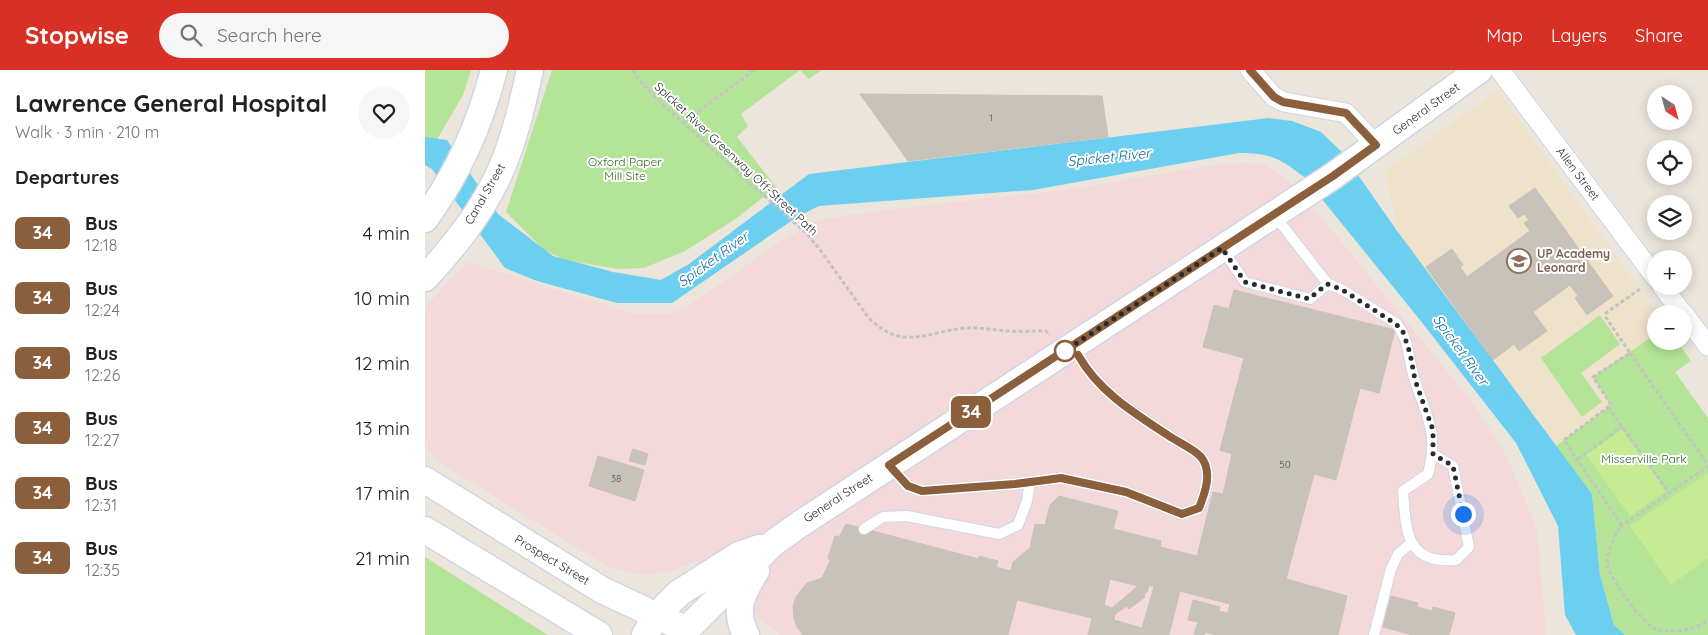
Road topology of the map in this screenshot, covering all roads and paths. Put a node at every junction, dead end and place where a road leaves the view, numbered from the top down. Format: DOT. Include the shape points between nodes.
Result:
graph roads {
  1 [pos="494,70"];
  2 [pos="530,70"];
  3 [pos="633,70"];
  4 [pos="754,70"];
  5 [pos="1250,70"];
  6 [pos="1479,70"];
  7 [pos="1500,70"];
  8 [pos="683,123"];
  9 [pos="1371,149"];
  10 [pos="1274,215"];
  11 [pos="425,219"];
  12 [pos="1222,248"];
  13 [pos="1647,266"];
  14 [pos="432,270"];
  15 [pos="1327,284"];
  16 [pos="1640,289"];
  17 [pos="1692,326"];
  18 [pos="1064,344"];
  19 [pos="1708,346"];
  20 [pos="1629,353"];
  21 [pos="1608,407"];
  22 [pos="1622,428"];
  23 [pos="1433,454"];
  24 [pos="1578,459"];
  25 [pos="889,465"];
  26 [pos="1708,465"];
  27 [pos="425,480"];
  28 [pos="1030,482"];
  29 [pos="1669,493"];
  30 [pos="1620,527"];
  31 [pos="864,529"];
  32 [pos="425,530"];
  33 [pos="1411,543"];
  34 [pos="772,544"];
  35 [pos="1708,620"];
  36 [pos="651,625"];
  37 [pos="683,632"];
  38 [pos="599,635"];
  39 [pos="746,635"];
  40 [pos="1374,635"];
  1 -- 11 [label="main road" via="471,142"];
  2 -- 14 [label="main road, Canal Street" via="510,146 497,177 476,214"];
  3 -- 8 [label="path, Spicket River Greenway Off-Street Path" via="638,80"];
  4 -- 8 [label="path"];
  5 -- 9 [label="street" via="1274,97 1283,102 1346,113"];
  6 -- 9 [label="main road, General Street"];
  7 -- 13 [label="street, Allen Street"];
  8 -- 18 [label="path, Spicket River Greenway Off-Street Path" via="818,247 868,317 890,335 913,339 966,328 1046,331"];
  9 -- 10 [label="main road, General Street"];
  10 -- 12 [label="main road, General Street"];
  10 -- 15 [label="lane"];
  12 -- 15 [label="lane" via="1245,282 1309,299"];
  12 -- 18 [label="main road, General Street"];
  15 -- 23 [label="lane" via="1341,289 1396,324 1403,332 1415,380 1433,430"];
  16 -- 20 [label="path" via="1605,316"];
  17 -- 19 [label="street"];
  18 -- 25 [label="main road, General Street"];
  18 -- 28 [label="lane" via="1103,389 1201,458 1207,473 1207,490 1199,508 1182,514 1126,492 1061,478"];
  20 -- 21 [label="path" via="1593,377 1611,405"];
  20 -- 26 [label="path"];
  21 -- 22 [label="path"];
  21 -- 24 [label="path" via="1564,440"];
  22 -- 24 [label="path"];
  22 -- 29 [label="path"];
  23 -- 33 [label="lane" via="1428,474 1403,491"];
  23 -- 33 [label="lane" via="1453,466 1469,547 1457,560 1442,561 1424,556"];
  24 -- 30 [label="path"];
  25 -- 28 [label="lane" via="908,486 922,491"];
  25 -- 34 [label="main road, General Street"];
  26 -- 29 [label="path"];
  27 -- 36 [label="main road, Prospect Street" via="602,590"];
  28 -- 31 [label="lane" via="1018,525 999,534 907,516 883,517"];
  29 -- 30 [label="path"];
  30 -- 35 [label="path" via="1607,564 1613,579 1636,612 1656,630 1697,628"];
  32 -- 38 [label="main road"];
  33 -- 40 [label="lane" via="1399,554 1391,569"];
  34 -- 36 [label="main road, General Street" via="739,555 679,593"];
  34 -- 37 [label="main road, General Street"];
  34 -- 39 [label="main road" via="741,596 741,622"];
  36 -- 37 [label="main road, Prospect Street"];
}
